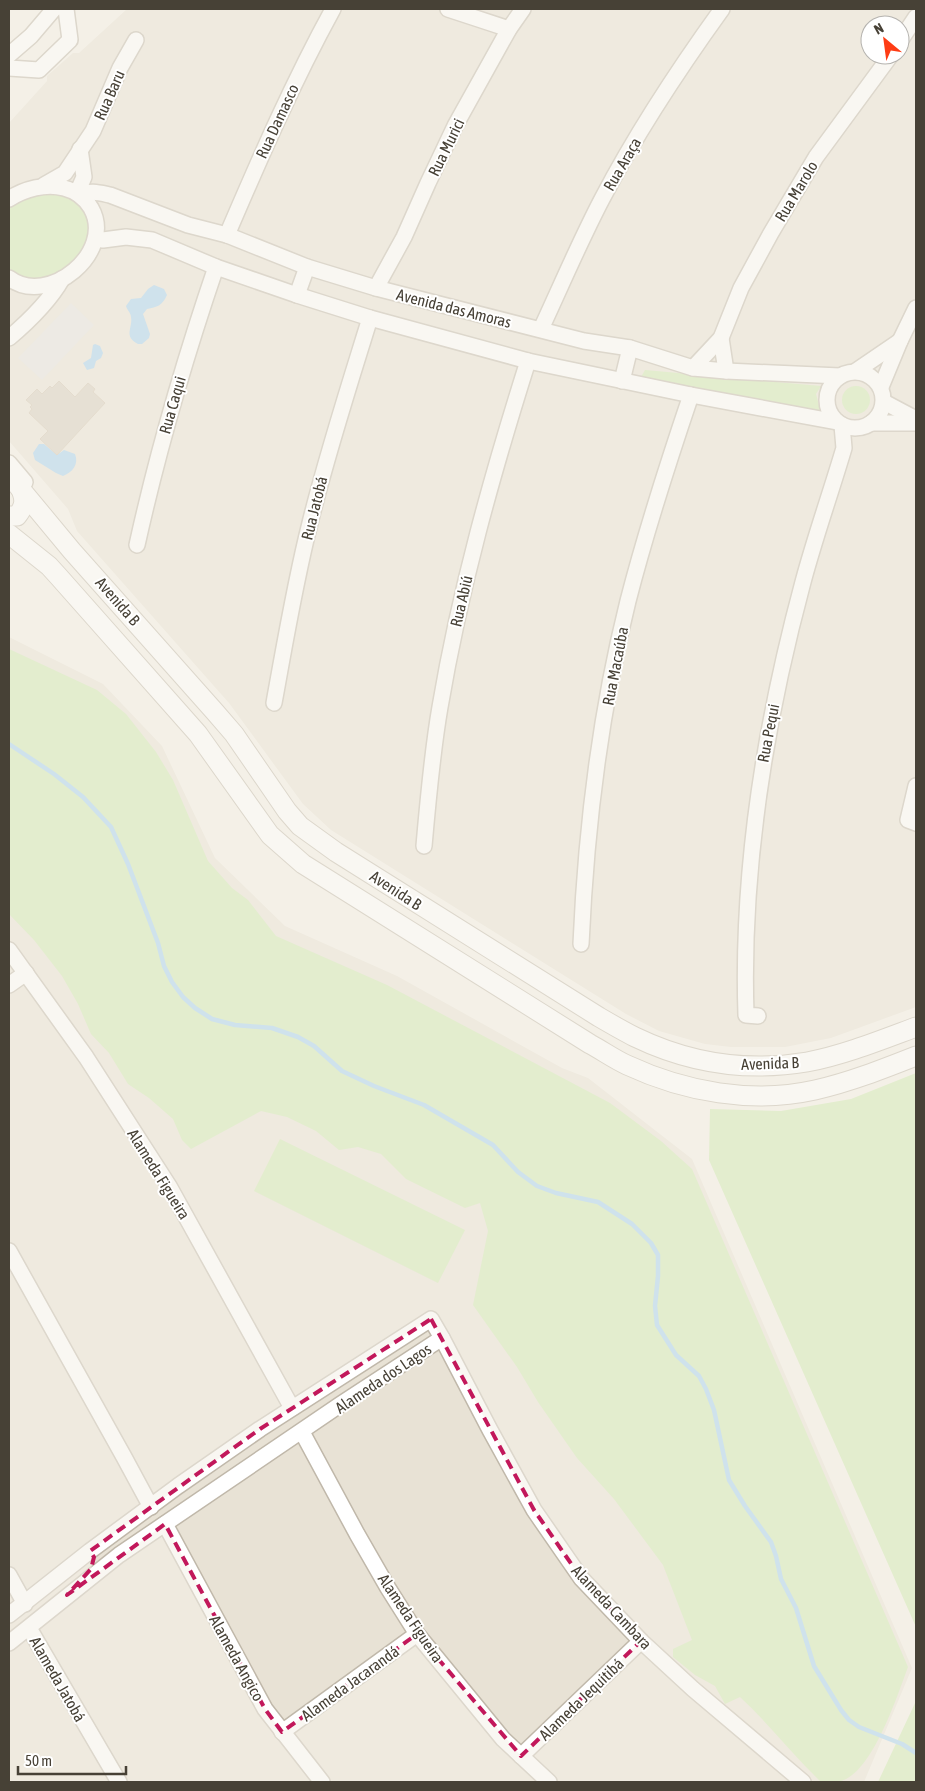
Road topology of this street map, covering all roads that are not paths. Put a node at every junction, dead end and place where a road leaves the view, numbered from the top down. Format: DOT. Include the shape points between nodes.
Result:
graph roads {
  1 [pos="54,9"];
  2 [pos="66,9"];
  3 [pos="333,9"];
  4 [pos="448,9"];
  5 [pos="522,9"];
  6 [pos="722,9"];
  7 [pos="510,29"];
  8 [pos="136,40"];
  9 [pos="9,55"];
  10 [pos="884,65"];
  11 [pos="9,68"];
  12 [pos="80,149"];
  13 [pos="39,188"];
  14 [pos="79,194"];
  15 [pos="9,199"];
  16 [pos="227,235"];
  17 [pos="96,239"];
  18 [pos="307,266"];
  19 [pos="216,267"];
  20 [pos="9,278"];
  21 [pos="62,279"];
  22 [pos="376,288"];
  23 [pos="297,295"];
  24 [pos="916,308"];
  25 [pos="370,318"];
  26 [pos="541,329"];
  27 [pos="9,338"];
  28 [pos="721,338"];
  29 [pos="900,341"];
  30 [pos="630,348"];
  31 [pos="528,361"];
  32 [pos="693,368"];
  33 [pos="726,371"];
  34 [pos="856,371"];
  35 [pos="840,376"];
  36 [pos="622,382"];
  37 [pos="691,395"];
  38 [pos="882,395"];
  39 [pos="916,419"];
  40 [pos="840,423"];
  41 [pos="916,423"];
  42 [pos="867,425"];
  43 [pos="844,448"];
  44 [pos="9,464"];
  45 [pos="14,480"];
  46 [pos="9,516"];
  47 [pos="9,534"];
  48 [pos="137,545"];
  49 [pos="72,550"];
  50 [pos="274,703"];
  51 [pos="916,786"];
  52 [pos="916,823"];
  53 [pos="424,846"];
  54 [pos="581,944"];
  55 [pos="9,950"];
  56 [pos="26,973"];
  57 [pos="9,985"];
  58 [pos="758,1016"];
  59 [pos="916,1027"];
  60 [pos="916,1056"];
  61 [pos="9,1251"];
  62 [pos="442,1338"];
  63 [pos="365,1362"];
  64 [pos="341,1404"];
  65 [pos="292,1408"];
  66 [pos="260,1429"];
  67 [pos="302,1432"];
  68 [pos="236,1476"];
  69 [pos="150,1508"];
  70 [pos="165,1524"];
  71 [pos="90,1551"];
  72 [pos="9,1575"];
  73 [pos="67,1595"];
  74 [pos="24,1604"];
  75 [pos="9,1614"];
  76 [pos="29,1628"];
  77 [pos="418,1634"];
  78 [pos="641,1641"];
  79 [pos="9,1643"];
  80 [pos="282,1732"];
  81 [pos="522,1756"];
  82 [pos="119,1782"];
  83 [pos="322,1782"];
  84 [pos="549,1782"];
  85 [pos="804,1782"];
  1 -- 9 [label="street"];
  2 -- 11 [label="street" via="70,40 39,70"];
  3 -- 16 [label="street, Rua Damasco" via="285,103"];
  4 -- 7 [label="street"];
  5 -- 7 [label="street, Rua Murici"];
  6 -- 26 [label="street, Rua Araça" via="628,151 583,237"];
  7 -- 22 [label="street, Rua Murici" via="455,126 404,237"];
  8 -- 12 [label="street, Rua Baru" via="120,68 93,131"];
  10 -- 28 [label="street, Rua Marolo" via="821,150 792,196 741,288"];
  12 -- 13 [label="street, Rua Baru" via="65,174"];
  12 -- 14 [label="street" via="84,177"];
  13 -- 14 [label="street, Avenida das Amoras" via="59,187"];
  13 -- 15 [label="street"];
  14 -- 16 [label="street, Avenida das Amoras" via="110,195 188,225"];
  14 -- 17 [label="street" via="95,216"];
  16 -- 18 [label="street, Avenida das Amoras"];
  17 -- 19 [label="street, Avenida das Amoras" via="126,236 152,240"];
  17 -- 21 [label="street" via="90,253"];
  18 -- 22 [label="street, Avenida das Amoras"];
  18 -- 23 [label="street"];
  19 -- 23 [label="street, Avenida das Amoras"];
  19 -- 48 [label="street, Rua Caqui" via="168,418"];
  20 -- 21 [label="street" via="34,287"];
  21 -- 27 [label="street" via="54,293"];
  22 -- 26 [label="street, Avenida das Amoras"];
  23 -- 25 [label="street, Avenida das Amoras"];
  24 -- 29 [label="street"];
  25 -- 31 [label="street, Avenida das Amoras"];
  25 -- 50 [label="street, Rua Jatobá" via="331,442 310,524"];
  26 -- 30 [label="street, Avenida das Amoras"];
  28 -- 32 [label="street, Rua Marolo"];
  28 -- 33 [label="street"];
  29 -- 34 [label="street"];
  29 -- 38 [label="street"];
  30 -- 32 [label="street, Avenida das Amoras"];
  30 -- 36 [label="street"];
  31 -- 36 [label="street, Avenida das Amoras"];
  31 -- 53 [label="street, Rua Abiú" via="484,509 453,638 439,709"];
  32 -- 33 [label="street, Avenida das Amoras"];
  33 -- 35 [label="street, Avenida das Amoras"];
  34 -- 35 [label="street"];
  34 -- 38 [label="street" via="871,376"];
  35 -- 40 [label="street" via="833,382 827,398 828,407"];
  36 -- 37 [label="street, Avenida das Amoras"];
  37 -- 40 [label="street, Avenida das Amoras"];
  37 -- 54 [label="street, Rua Macaúba" via="654,506 616,658 594,783"];
  38 -- 39 [label="street"];
  38 -- 42 [label="street" via="878,416"];
  40 -- 42 [label="street" via="854,428"];
  40 -- 43 [label="street, Rua Pequi"];
  41 -- 42 [label="street"];
  42 -- 43 [label="street, Rua Pequi"];
  43 -- 58 [label="street, Rua Pequi" via="803,580 762,767 749,873 745,973 746,1015"];
  44 -- 45 [label="street"];
  44 -- 49 [label="street" via="45,505"];
  45 -- 46 [label="street" via="24,498 24,506 17,516"];
  45 -- 49 [label="street, Avenida B"];
  47 -- 60 [label="street, Avenida B" via="59,577 186,720 278,844 304,864 590,1044 626,1064 672,1082 706,1091 746,1095 814,1090 849,1081"];
  49 -- 59 [label="street, Avenida B" via="234,734 278,800 300,826 336,852 636,1038 710,1063 777,1066 808,1062 852,1050"];
  51 -- 52 [label="street" via="908,820"];
  55 -- 56 [label="street, Alameda Figueira"];
  56 -- 57 [label="street"];
  56 -- 65 [label="street, Alameda Figueira" via="86,1057 168,1186"];
  61 -- 69 [label="street"];
  62 -- 63 [label="street, Alameda dos Lagos" via="431,1319"];
  62 -- 64 [label="street, Alameda dos Lagos"];
  62 -- 78 [label="street, Alameda Cambara" via="534,1510 581,1578"];
  63 -- 64 [label="street" via="369,1377"];
  63 -- 65 [label="street, Alameda dos Lagos"];
  64 -- 67 [label="street, Alameda dos Lagos"];
  65 -- 66 [label="street, Alameda dos Lagos"];
  66 -- 68 [label="street" via="236,1450 232,1462"];
  66 -- 69 [label="street, Alameda dos Lagos"];
  67 -- 68 [label="street, Alameda dos Lagos"];
  67 -- 77 [label="street, Alameda Figueira" via="388,1588"];
  68 -- 70 [label="street, Alameda dos Lagos"];
  69 -- 71 [label="street, Alameda dos Lagos"];
  70 -- 73 [label="street, Alameda dos Lagos"];
  70 -- 80 [label="street, Alameda Angico" via="265,1709"];
  71 -- 73 [label="street" via="94,1557 91,1569"];
  71 -- 74 [label="street, Alameda dos Lagos"];
  72 -- 74 [label="street"];
  73 -- 76 [label="street, Alameda dos Lagos"];
  74 -- 75 [label="street, Alameda dos Lagos"];
  76 -- 79 [label="street, Alameda dos Lagos"];
  76 -- 82 [label="street, Alameda Jatobá"];
  77 -- 80 [label="street, Alameda Jacarandá"];
  77 -- 81 [label="street, Alameda Figueira" via="503,1739"];
  78 -- 81 [label="street, Alameda Jequitibá"];
  78 -- 85 [label="street, Alameda Cambara"];
  80 -- 83 [label="street, Alameda Angico"];
  81 -- 84 [label="street, Alameda Figueira"];
}
